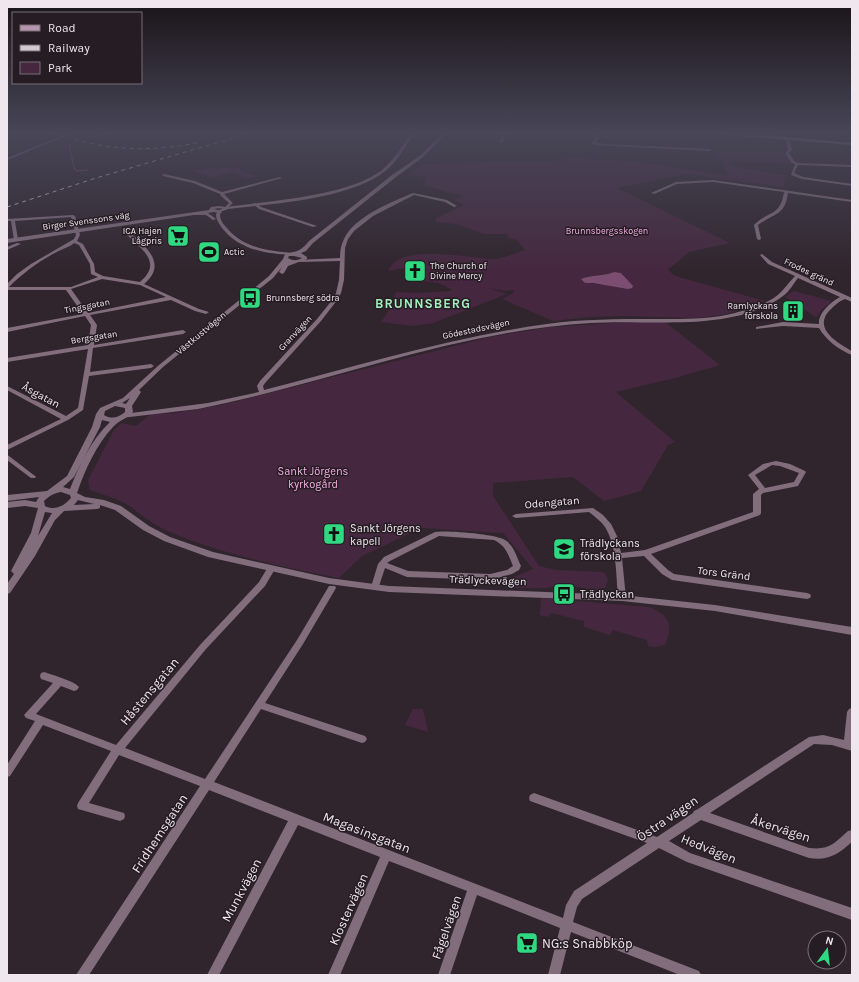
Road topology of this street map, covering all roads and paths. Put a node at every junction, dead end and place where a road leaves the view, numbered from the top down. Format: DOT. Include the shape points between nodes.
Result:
graph roads {
  1 [pos="185,180"];
  2 [pos="273,180"];
  3 [pos="367,180"];
  4 [pos="389,180"];
  5 [pos="395,180"];
  6 [pos="821,180"];
  7 [pos="852,185"];
  8 [pos="653,192"];
  9 [pos="786,192"];
  10 [pos="222,193"];
  11 [pos="852,201"];
  12 [pos="230,203"];
  13 [pos="255,204"];
  14 [pos="246,206"];
  15 [pos="455,206"];
  16 [pos="222,209"];
  17 [pos="213,210"];
  18 [pos="192,214"];
  19 [pos="168,217"];
  20 [pos="214,219"];
  21 [pos="7,220"];
  22 [pos="13,220"];
  23 [pos="315,226"];
  24 [pos="78,230"];
  25 [pos="125,231"];
  26 [pos="759,239"];
  27 [pos="7,241"];
  28 [pos="17,242"];
  29 [pos="74,242"];
  30 [pos="7,249"];
  31 [pos="294,254"];
  32 [pos="762,255"];
  33 [pos="304,257"];
  34 [pos="343,258"];
  35 [pos="285,259"];
  36 [pos="319,260"];
  37 [pos="296,262"];
  38 [pos="798,275"];
  39 [pos="102,277"];
  40 [pos="141,284"];
  41 [pos="7,288"];
  42 [pos="68,288"];
  43 [pos="844,297"];
  44 [pos="171,298"];
  45 [pos="852,300"];
  46 [pos="206,312"];
  47 [pos="87,314"];
  48 [pos="820,326"];
  49 [pos="758,328"];
  50 [pos="7,330"];
  51 [pos="183,332"];
  52 [pos="91,347"];
  53 [pos="852,353"];
  54 [pos="7,360"];
  55 [pos="151,366"];
  56 [pos="88,374"];
  57 [pos="7,388"];
  58 [pos="262,392"];
  59 [pos="115,404"];
  60 [pos="128,407"];
  61 [pos="151,411"];
  62 [pos="100,414"];
  63 [pos="120,418"];
  64 [pos="66,419"];
  65 [pos="7,448"];
  66 [pos="7,457"];
  67 [pos="33,477"];
  68 [pos="764,490"];
  69 [pos="50,493"];
  70 [pos="74,494"];
  71 [pos="7,498"];
  72 [pos="7,505"];
  73 [pos="41,506"];
  74 [pos="62,508"];
  75 [pos="516,516"];
  76 [pos="132,518"];
  77 [pos="646,553"];
  78 [pos="617,556"];
  79 [pos="382,564"];
  80 [pos="271,569"];
  81 [pos="7,586"];
  82 [pos="332,588"];
  83 [pos="375,588"];
  84 [pos="7,591"];
  85 [pos="808,596"];
  86 [pos="622,598"];
  87 [pos="852,631"];
  88 [pos="44,676"];
  89 [pos="60,682"];
  90 [pos="74,687"];
  91 [pos="259,704"];
  92 [pos="852,712"];
  93 [pos="41,720"];
  94 [pos="362,740"];
  95 [pos="850,746"];
  96 [pos="117,750"];
  97 [pos="7,773"];
  98 [pos="207,784"];
  99 [pos="534,798"];
  100 [pos="698,814"];
  101 [pos="120,816"];
  102 [pos="295,818"];
  103 [pos="852,835"];
  104 [pos="658,842"];
  105 [pos="387,854"];
  106 [pos="474,888"];
  107 [pos="852,914"];
  108 [pos="567,924"];
  109 [pos="82,975"];
  110 [pos="212,975"];
  111 [pos="334,975"];
  112 [pos="444,975"];
  113 [pos="554,975"];
  114 [pos="695,975"];
  1 -- 10 [label="street"];
  2 -- 10 [label="street"];
  3 -- 13 [label="street, Birger Svenssons väg" via="324,194"];
  4 -- 31 [label="street" via="304,250"];
  5 -- 33 [label="street" via="313,245"];
  6 -- 7 [label="street"];
  8 -- 9 [label="street" via="676,183 708,181"];
  9 -- 11 [label="street"];
  9 -- 26 [label="street" via="782,209 756,225"];
  10 -- 12 [label="street"];
  12 -- 14 [label="street"];
  12 -- 16 [label="street"];
  12 -- 16 [label="street"];
  13 -- 14 [label="street, Birger Svenssons väg"];
  13 -- 23 [label="street" via="260,208"];
  14 -- 16 [label="street, Birger Svenssons väg"];
  15 -- 34 [label="street, Granvägen" via="446,201 414,194 360,222 350,232 344,244"];
  16 -- 17 [label="street, Birger Svenssons väg"];
  16 -- 31 [label="street" via="218,218 226,232 238,241 266,251"];
  17 -- 18 [label="street, Birger Svenssons väg"];
  17 -- 19 [label="street, Birger Svenssons väg"];
  17 -- 20 [label="street"];
  18 -- 19 [label="street, Birger Svenssons väg"];
  18 -- 20 [label="street" via="207,214"];
  19 -- 24 [label="street, Birger Svenssons väg"];
  20 -- 35 [label="street" via="222,232 233,242"];
  21 -- 22 [label="street"];
  22 -- 24 [label="street" via="72,216"];
  22 -- 28 [label="street"];
  24 -- 28 [label="street, Birger Svenssons väg"];
  24 -- 29 [label="street" via="78,237"];
  25 -- 40 [label="street" via="143,247 154,264 146,281"];
  27 -- 28 [label="street, Birger Svenssons väg"];
  28 -- 30 [label="street"];
  29 -- 39 [label="street" via="81,244 92,264 93,273"];
  29 -- 41 [label="street" via="39,260"];
  31 -- 33 [label="street"];
  31 -- 35 [label="street" via="286,256"];
  32 -- 38 [label="street, Frodes gränd" via="770,263"];
  33 -- 36 [label="street"];
  33 -- 37 [label="street, Västkustvägen"];
  34 -- 36 [label="street"];
  34 -- 58 [label="street, Granvägen" via="340,289 335,299 262,382"];
  35 -- 37 [label="street"];
  35 -- 59 [label="street, Västkustvägen" via="271,277 125,399"];
  36 -- 37 [label="street"];
  37 -- 60 [label="street, Västkustvägen" via="286,265 276,278 147,383"];
  38 -- 43 [label="street, Frodes gränd"];
  38 -- 58 [label="street, Gödestadsvägen" via="788,289 775,299 734,316 684,320 591,320 523,328 406,354"];
  39 -- 40 [label="street"];
  39 -- 42 [label="street"];
  40 -- 44 [label="street"];
  41 -- 42 [label="street"];
  42 -- 47 [label="street"];
  43 -- 45 [label="street, Frodes gränd"];
  43 -- 48 [label="street" via="825,312 820,320"];
  44 -- 46 [label="street"];
  44 -- 47 [label="street, Tingsgatan"];
  47 -- 50 [label="street, Tingsgatan"];
  47 -- 52 [label="street" via="94,325"];
  48 -- 49 [label="street" via="784,324"];
  48 -- 53 [label="street" via="829,338"];
  51 -- 52 [label="street, Bergsgatan"];
  52 -- 54 [label="street, Bergsgatan"];
  52 -- 56 [label="street"];
  55 -- 56 [label="street"];
  56 -- 64 [label="street" via="83,405"];
  57 -- 64 [label="street, Åsgatan"];
  58 -- 61 [label="street, Gödestadsvägen" via="191,408"];
  59 -- 60 [label="street"];
  59 -- 62 [label="street, Västkustvägen" via="103,409"];
  60 -- 61 [label="street, Gödestadsvägen"];
  60 -- 63 [label="street, Västkustvägen" via="129,412"];
  61 -- 63 [label="street, Gödestadsvägen"];
  62 -- 63 [label="street" via="105,419"];
  62 -- 69 [label="street" via="70,477"];
  63 -- 70 [label="street" via="106,429 78,478"];
  64 -- 65 [label="street"];
  66 -- 67 [label="street"];
  68 -- 68 [label="street" via="796,484 803,472 776,462 763,466 751,475"];
  68 -- 77 [label="street" via="757,494 757,513"];
  69 -- 70 [label="street, Trädlyckevägen" via="66,490"];
  69 -- 71 [label="street"];
  69 -- 73 [label="street" via="42,499"];
  70 -- 74 [label="street" via="73,502"];
  70 -- 76 [label="street, Trädlyckevägen" via="83,499 118,508"];
  72 -- 73 [label="street" via="25,503"];
  73 -- 74 [label="street, Trädlyckevägen" via="50,510"];
  73 -- 81 [label="street" via="39,524 32,542"];
  74 -- 76 [label="street, Trädlyckevägen" via="98,506"];
  74 -- 84 [label="street" via="52,518"];
  75 -- 78 [label="street, Odengatan" via="591,507 607,523"];
  76 -- 80 [label="street, Trädlyckevägen" via="167,539 194,549"];
  77 -- 78 [label="street"];
  77 -- 85 [label="street, Tors Gränd" via="672,577"];
  78 -- 86 [label="street, Odengatan"];
  79 -- 79 [label="street" via="428,538 446,534 495,538 504,542 517,566 509,572 490,577 407,574"];
  79 -- 83 [label="street"];
  80 -- 83 [label="street, Trädlyckevägen"];
  80 -- 96 [label="street, Håstensgatan" via="262,584 203,647"];
  82 -- 91 [label="street, Fridhemsgatan"];
  83 -- 86 [label="street, Trädlyckevägen"];
  86 -- 87 [label="street, Trädlyckevägen" via="715,608"];
  88 -- 89 [label="street"];
  89 -- 90 [label="street"];
  89 -- 93 [label="street, Magasinsgatan" via="29,714"];
  91 -- 94 [label="street"];
  91 -- 98 [label="street, Fridhemsgatan"];
  92 -- 95 [label="street"];
  93 -- 96 [label="street, Magasinsgatan"];
  93 -- 97 [label="street"];
  95 -- 100 [label="street, Östra vägen" via="821,738 812,740"];
  96 -- 98 [label="street, Magasinsgatan"];
  96 -- 101 [label="street, Håstensgatan" via="82,806"];
  98 -- 102 [label="street, Magasinsgatan"];
  98 -- 109 [label="street, Fridhemsgatan"];
  99 -- 104 [label="street, Hedvägen"];
  100 -- 103 [label="street, Åkervägen" via="819,855 832,851"];
  100 -- 104 [label="street, Östra vägen"];
  102 -- 105 [label="street, Magasinsgatan"];
  102 -- 110 [label="street, Munkvägen"];
  104 -- 107 [label="street, Hedvägen" via="687,857"];
  104 -- 108 [label="street, Östra vägen" via="578,895 572,905"];
  105 -- 106 [label="street, Magasinsgatan"];
  105 -- 111 [label="street, Klostervägen"];
  106 -- 108 [label="street, Magasinsgatan"];
  106 -- 112 [label="street, Fågelvägen"];
  108 -- 113 [label="street, Östra vägen"];
  108 -- 114 [label="street, Magasinsgatan"];
}
